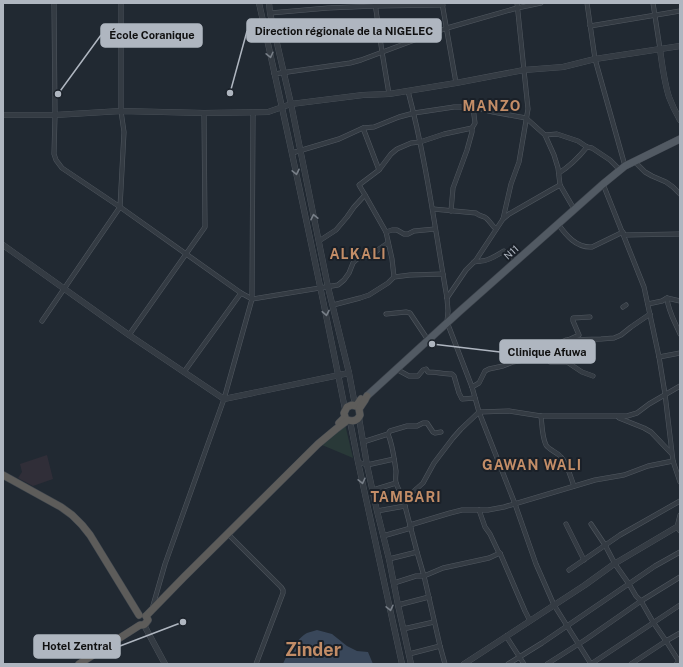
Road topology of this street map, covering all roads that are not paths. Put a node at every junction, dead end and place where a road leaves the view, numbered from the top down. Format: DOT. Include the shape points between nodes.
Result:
graph roads {
  1 [pos="54,3"];
  2 [pos="121,3"];
  3 [pos="259,3"];
  4 [pos="269,3"];
  5 [pos="516,3"];
  6 [pos="540,3"];
  7 [pos="587,3"];
  8 [pos="653,3"];
  9 [pos="375,4"];
  10 [pos="442,4"];
  11 [pos="517,8"];
  12 [pos="680,11"];
  13 [pos="270,13"];
  14 [pos="654,14"];
  15 [pos="590,26"];
  16 [pos="447,28"];
  17 [pos="680,46"];
  18 [pos="660,49"];
  19 [pos="382,52"];
  20 [pos="595,59"];
  21 [pos="524,70"];
  22 [pos="284,72"];
  23 [pos="274,74"];
  24 [pos="456,83"];
  25 [pos="408,91"];
  26 [pos="390,94"];
  27 [pos="291,104"];
  28 [pos="281,107"];
  29 [pos="473,107"];
  30 [pos="121,111"];
  31 [pos="204,113"];
  32 [pos="253,113"];
  33 [pos="414,113"];
  34 [pos="3,115"];
  35 [pos="55,115"];
  36 [pos="526,118"];
  37 [pos="680,120"];
  38 [pos="363,128"];
  39 [pos="472,128"];
  40 [pos="545,135"];
  41 [pos="680,139"];
  42 [pos="420,142"];
  43 [pos="587,147"];
  44 [pos="300,150"];
  45 [pos="292,153"];
  46 [pos="634,162"];
  47 [pos="622,168"];
  48 [pos="379,170"];
  49 [pos="559,173"];
  50 [pos="603,184"];
  51 [pos="560,185"];
  52 [pos="365,194"];
  53 [pos="680,194"];
  54 [pos="120,207"];
  55 [pos="433,209"];
  56 [pos="574,209"];
  57 [pos="451,211"];
  58 [pos="503,219"];
  59 [pos="558,223"];
  60 [pos="435,229"];
  61 [pos="496,229"];
  62 [pos="386,232"];
  63 [pos="623,234"];
  64 [pos="680,234"];
  65 [pos="319,241"];
  66 [pos="388,243"];
  67 [pos="3,245"];
  68 [pos="186,254"];
  69 [pos="515,261"];
  70 [pos="473,262"];
  71 [pos="444,274"];
  72 [pos="394,277"];
  73 [pos="328,287"];
  74 [pos="321,288"];
  75 [pos="64,289"];
  76 [pos="241,293"];
  77 [pos="447,298"];
  78 [pos="667,298"];
  79 [pos="252,299"];
  80 [pos="680,301"];
  81 [pos="648,304"];
  82 [pos="333,305"];
  83 [pos="386,314"];
  84 [pos="650,314"];
  85 [pos="590,317"];
  86 [pos="42,321"];
  87 [pos="447,322"];
  88 [pos="680,334"];
  89 [pos="129,336"];
  90 [pos="428,340"];
  91 [pos="566,340"];
  92 [pos="543,351"];
  93 [pos="680,353"];
  94 [pos="659,356"];
  95 [pos="396,369"];
  96 [pos="184,372"];
  97 [pos="349,374"];
  98 [pos="338,375"];
  99 [pos="593,376"];
  100 [pos="680,386"];
  101 [pos="472,388"];
  102 [pos="665,394"];
  103 [pos="366,396"];
  104 [pos="475,398"];
  105 [pos="224,399"];
  106 [pos="357,407"];
  107 [pos="479,412"];
  108 [pos="541,416"];
  109 [pos="347,417"];
  110 [pos="616,417"];
  111 [pos="359,418"];
  112 [pos="441,432"];
  113 [pos="388,434"];
  114 [pos="363,442"];
  115 [pos="672,454"];
  116 [pos="394,459"];
  117 [pos="673,461"];
  118 [pos="358,462"];
  119 [pos="367,465"];
  120 [pos="3,475"];
  121 [pos="3,479"];
  122 [pos="680,482"];
  123 [pos="396,483"];
  124 [pos="574,486"];
  125 [pos="373,490"];
  126 [pos="404,500"];
  127 [pos="680,501"];
  128 [pos="515,504"];
  129 [pos="405,506"];
  130 [pos="479,510"];
  131 [pos="377,511"];
  132 [pos="680,515"];
  133 [pos="566,524"];
  134 [pos="591,524"];
  135 [pos="410,526"];
  136 [pos="679,528"];
  137 [pos="228,534"];
  138 [pos="383,536"];
  139 [pos="605,545"];
  140 [pos="417,552"];
  141 [pos="680,552"];
  142 [pos="500,553"];
  143 [pos="389,559"];
  144 [pos="584,560"];
  145 [pos="615,564"];
  146 [pos="569,570"];
  147 [pos="424,576"];
  148 [pos="680,577"];
  149 [pos="394,583"];
  150 [pos="629,584"];
  151 [pos="429,598"];
  152 [pos="641,601"];
  153 [pos="398,605"];
  154 [pos="554,605"];
  155 [pos="680,605"];
  156 [pos="142,619"];
  157 [pos="530,621"];
  158 [pos="434,622"];
  159 [pos="653,622"];
  160 [pos="567,626"];
  161 [pos="403,629"];
  162 [pos="680,632"];
  163 [pos="506,636"];
  164 [pos="666,641"];
  165 [pos="579,644"];
  166 [pos="440,646"];
  167 [pos="409,654"];
  168 [pos="520,657"];
  169 [pos="679,663"];
  170 [pos="72,664"];
  171 [pos="79,664"];
  172 [pos="164,664"];
  173 [pos="256,664"];
  174 [pos="402,664"];
  175 [pos="411,664"];
  176 [pos="446,664"];
  177 [pos="464,664"];
  178 [pos="508,664"];
  179 [pos="524,664"];
  180 [pos="547,664"];
  181 [pos="591,664"];
  182 [pos="631,664"];
  1 -- 35 [label="street"];
  2 -- 30 [label="street"];
  3 -- 23 [label="street, one-way"];
  4 -- 13 [label="street"];
  5 -- 11 [label="street"];
  6 -- 11 [label="street"];
  7 -- 15 [label="street"];
  8 -- 14 [label="street"];
  9 -- 10 [label="street"];
  9 -- 13 [label="street"];
  9 -- 19 [label="street"];
  10 -- 16 [label="street"];
  11 -- 16 [label="street"];
  11 -- 21 [label="street"];
  12 -- 14 [label="street"];
  13 -- 22 [label="street"];
  14 -- 15 [label="street"];
  14 -- 18 [label="street"];
  15 -- 20 [label="street"];
  16 -- 19 [label="street"];
  16 -- 24 [label="street"];
  17 -- 18 [label="street"];
  18 -- 20 [label="street"];
  18 -- 37 [label="street" via="667,90"];
  19 -- 22 [label="street" via="361,60"];
  19 -- 26 [label="street"];
  20 -- 21 [label="street" via="563,67"];
  20 -- 47 [label="street"];
  21 -- 24 [label="street"];
  21 -- 36 [label="street" via="528,109"];
  22 -- 23 [label="street"];
  22 -- 27 [label="street"];
  23 -- 28 [label="street"];
  24 -- 25 [label="street"];
  25 -- 26 [label="street"];
  25 -- 33 [label="street"];
  26 -- 27 [label="street"];
  27 -- 28 [label="street"];
  27 -- 44 [label="street"];
  28 -- 32 [label="street" via="268,112"];
  28 -- 45 [label="street"];
  29 -- 33 [label="street"];
  29 -- 36 [label="street"];
  29 -- 39 [label="street" via="475,123"];
  30 -- 31 [label="street"];
  30 -- 35 [label="street"];
  30 -- 54 [label="street" via="124,147"];
  31 -- 32 [label="street"];
  31 -- 68 [label="street" via="205,227"];
  32 -- 79 [label="street"];
  33 -- 38 [label="street" via="374,127"];
  33 -- 42 [label="street"];
  34 -- 35 [label="street"];
  35 -- 54 [label="street" via="54,154 59,165"];
  36 -- 40 [label="street"];
  36 -- 58 [label="street" via="520,162 510,184"];
  38 -- 44 [label="street" via="338,139"];
  38 -- 48 [label="street"];
  39 -- 42 [label="street"];
  39 -- 57 [label="street" via="453,188"];
  40 -- 43 [label="street" via="557,134"];
  40 -- 49 [label="street"];
  41 -- 46 [label="main road, N11"];
  42 -- 48 [label="street" via="394,151"];
  42 -- 55 [label="street"];
  43 -- 47 [label="street"];
  43 -- 49 [label="street"];
  44 -- 45 [label="street"];
  65 -- 44 [label="street, one-way"];
  45 -- 74 [label="street, one-way"];
  46 -- 47 [label="main road, N11"];
  46 -- 53 [label="street"];
  47 -- 50 [label="main road, N11"];
  48 -- 52 [label="street" via="360,185"];
  49 -- 51 [label="street"];
  50 -- 56 [label="main road, N11"];
  50 -- 63 [label="street"];
  51 -- 56 [label="street"];
  51 -- 58 [label="street"];
  52 -- 62 [label="street"];
  52 -- 65 [label="street" via="336,230"];
  54 -- 68 [label="street"];
  54 -- 75 [label="street"];
  55 -- 57 [label="street"];
  55 -- 60 [label="street"];
  56 -- 59 [label="main road, N11"];
  57 -- 61 [label="street" via="476,214 486,218"];
  58 -- 61 [label="street"];
  59 -- 63 [label="street" via="567,236 582,246 592,246"];
  59 -- 69 [label="main road, N11"];
  60 -- 62 [label="street" via="408,234 397,230"];
  60 -- 71 [label="street"];
  61 -- 70 [label="street"];
  62 -- 66 [label="street"];
  63 -- 64 [label="street"];
  63 -- 81 [label="street" via="640,275"];
  65 -- 73 [label="street"];
  66 -- 72 [label="street"];
  66 -- 73 [label="street" via="373,254 357,259 340,284"];
  67 -- 75 [label="street"];
  68 -- 76 [label="street"];
  68 -- 89 [label="street"];
  69 -- 70 [label="street" via="504,251 491,258"];
  69 -- 87 [label="main road, N11"];
  70 -- 77 [label="street"];
  71 -- 72 [label="street"];
  71 -- 77 [label="street"];
  72 -- 82 [label="street" via="369,295"];
  73 -- 74 [label="street"];
  73 -- 82 [label="street"];
  74 -- 79 [label="street"];
  74 -- 98 [label="street, one-way"];
  75 -- 86 [label="street"];
  75 -- 89 [label="street"];
  76 -- 79 [label="street"];
  76 -- 96 [label="street"];
  77 -- 87 [label="street"];
  78 -- 80 [label="street"];
  78 -- 81 [label="street"];
  78 -- 88 [label="street" via="670,313"];
  79 -- 105 [label="street"];
  81 -- 84 [label="street"];
  82 -- 97 [label="street"];
  83 -- 90 [label="street" via="410,313"];
  84 -- 91 [label="street" via="618,337"];
  84 -- 94 [label="street"];
  85 -- 91 [label="street" via="573,318 579,335"];
  87 -- 90 [label="main road, N11"];
  87 -- 101 [label="street"];
  89 -- 96 [label="street"];
  90 -- 95 [label="main road, N11"];
  91 -- 92 [label="street"];
  92 -- 99 [label="street" via="550,362 567,362"];
  92 -- 101 [label="street" via="524,360 485,371 479,383"];
  93 -- 94 [label="street"];
  94 -- 102 [label="street"];
  95 -- 103 [label="main road, N11"];
  95 -- 104 [label="street" via="409,376 418,376 426,369 428,372 452,374 462,399"];
  96 -- 105 [label="street"];
  97 -- 98 [label="street"];
  97 -- 106 [label="street"];
  98 -- 105 [label="street"];
  98 -- 109 [label="street"];
  100 -- 102 [label="street"];
  101 -- 104 [label="street"];
  102 -- 110 [label="street" via="637,413"];
  102 -- 115 [label="street"];
  103 -- 106 [label="highway"];
  104 -- 107 [label="street"];
  105 -- 156 [label="street"];
  106 -- 109 [label="highway" via="349,406"];
  106 -- 111 [label="highway"];
  107 -- 108 [label="street" via="509,411"];
  107 -- 126 [label="street" via="453,438 423,483"];
  107 -- 128 [label="street"];
  108 -- 110 [label="street"];
  108 -- 124 [label="street" via="547,446 560,456"];
  109 -- 111 [label="highway" via="355,421"];
  109 -- 118 [label="street"];
  109 -- 137 [label="highway"];
  110 -- 115 [label="street" via="651,432"];
  111 -- 114 [label="street"];
  112 -- 113 [label="street" via="433,432 426,423 423,423 390,431"];
  113 -- 114 [label="street"];
  113 -- 116 [label="street"];
  114 -- 119 [label="street"];
  115 -- 117 [label="street"];
  116 -- 119 [label="street"];
  116 -- 123 [label="street"];
  117 -- 122 [label="street"];
  117 -- 124 [label="street"];
  118 -- 119 [label="street"];
  118 -- 174 [label="street, one-way"];
  119 -- 125 [label="street"];
  120 -- 156 [label="highway" via="61,507 82,525"];
  121 -- 156 [label="highway" via="68,517 86,536"];
  123 -- 125 [label="street"];
  123 -- 126 [label="street"];
  124 -- 128 [label="street"];
  125 -- 131 [label="street"];
  126 -- 129 [label="street"];
  127 -- 139 [label="street"];
  128 -- 130 [label="street"];
  128 -- 154 [label="street" via="536,564"];
  129 -- 131 [label="street"];
  129 -- 135 [label="street"];
  130 -- 135 [label="street" via="462,510"];
  130 -- 142 [label="street" via="485,527"];
  131 -- 138 [label="street"];
  132 -- 136 [label="street"];
  133 -- 144 [label="street"];
  134 -- 139 [label="street"];
  135 -- 138 [label="street"];
  135 -- 140 [label="street"];
  136 -- 145 [label="street"];
  137 -- 156 [label="highway"];
  137 -- 173 [label="street" via="283,590"];
  138 -- 143 [label="street"];
  139 -- 144 [label="street"];
  139 -- 145 [label="street"];
  140 -- 143 [label="street"];
  140 -- 147 [label="street"];
  141 -- 150 [label="street"];
  142 -- 147 [label="street" via="489,558 443,568"];
  142 -- 157 [label="street"];
  143 -- 149 [label="street"];
  144 -- 146 [label="street"];
  145 -- 150 [label="street"];
  145 -- 154 [label="street"];
  147 -- 149 [label="street"];
  147 -- 151 [label="street"];
  148 -- 152 [label="street"];
  149 -- 153 [label="street"];
  150 -- 152 [label="street"];
  150 -- 160 [label="street"];
  151 -- 153 [label="street"];
  151 -- 158 [label="street"];
  152 -- 159 [label="street"];
  152 -- 165 [label="street"];
  153 -- 161 [label="street"];
  154 -- 157 [label="street"];
  154 -- 160 [label="street"];
  155 -- 159 [label="street"];
  156 -- 170 [label="highway"];
  156 -- 171 [label="highway"];
  156 -- 172 [label="street"];
  157 -- 163 [label="street"];
  158 -- 161 [label="street"];
  158 -- 166 [label="street"];
  159 -- 164 [label="street"];
  159 -- 181 [label="street"];
  160 -- 165 [label="street"];
  160 -- 168 [label="street"];
  161 -- 167 [label="street"];
  162 -- 164 [label="street"];
  163 -- 168 [label="street"];
  163 -- 177 [label="street"];
  164 -- 169 [label="street"];
  164 -- 182 [label="street"];
  165 -- 180 [label="street"];
  165 -- 181 [label="street"];
  166 -- 167 [label="street"];
  166 -- 176 [label="street"];
  167 -- 175 [label="street"];
  168 -- 178 [label="street"];
  168 -- 179 [label="street"];
}
